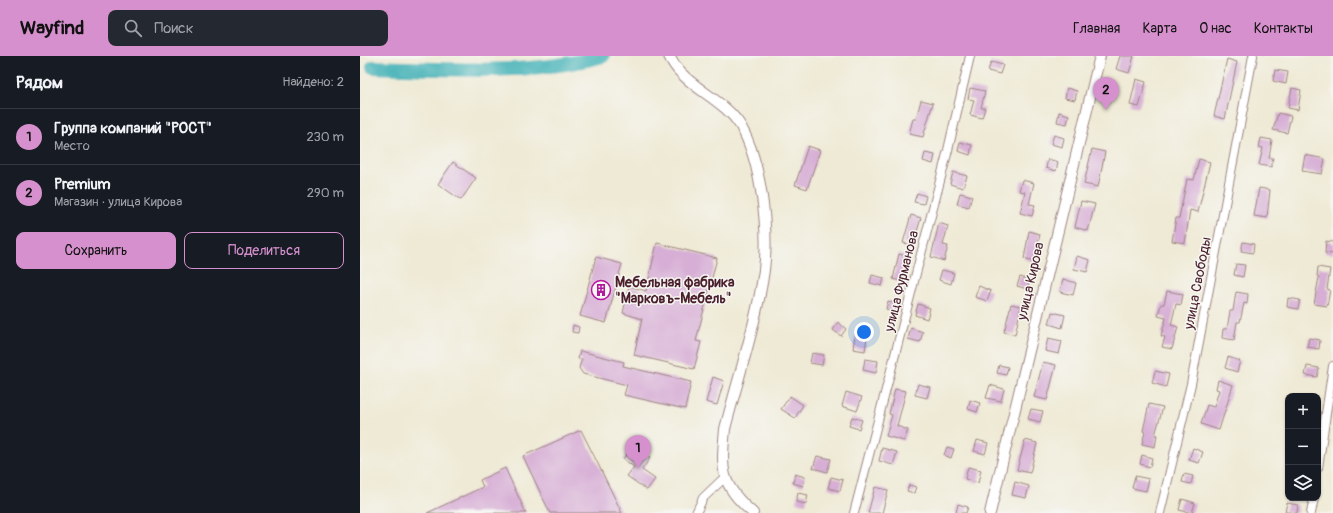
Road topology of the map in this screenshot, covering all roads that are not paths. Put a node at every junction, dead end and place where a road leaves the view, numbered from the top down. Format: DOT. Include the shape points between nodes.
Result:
graph roads {
  1 [pos="669,56"];
  2 [pos="970,56"];
  3 [pos="1100,56"];
  4 [pos="1253,56"];
  5 [pos="1333,366"];
  6 [pos="1318,465"];
  7 [pos="724,478"];
  8 [pos="1313,501"];
  9 [pos="696,513"];
  10 [pos="753,513"];
  11 [pos="854,513"];
  12 [pos="990,513"];
  13 [pos="1160,513"];
  14 [pos="1311,513"];
  1 -- 7 [label="street" via="681,73 739,124 750,145 759,174 764,220 764,268 725,428"];
  2 -- 11 [label="street, улица Фурманова"];
  3 -- 12 [label="street, улица Кирова"];
  4 -- 13 [label="street, улица Свободы" via="1191,384"];
  5 -- 6 [label="street"];
  7 -- 9 [label="street" via="703,498"];
  7 -- 10 [label="street" via="737,499"];
  8 -- 14 [label="street"];
}
